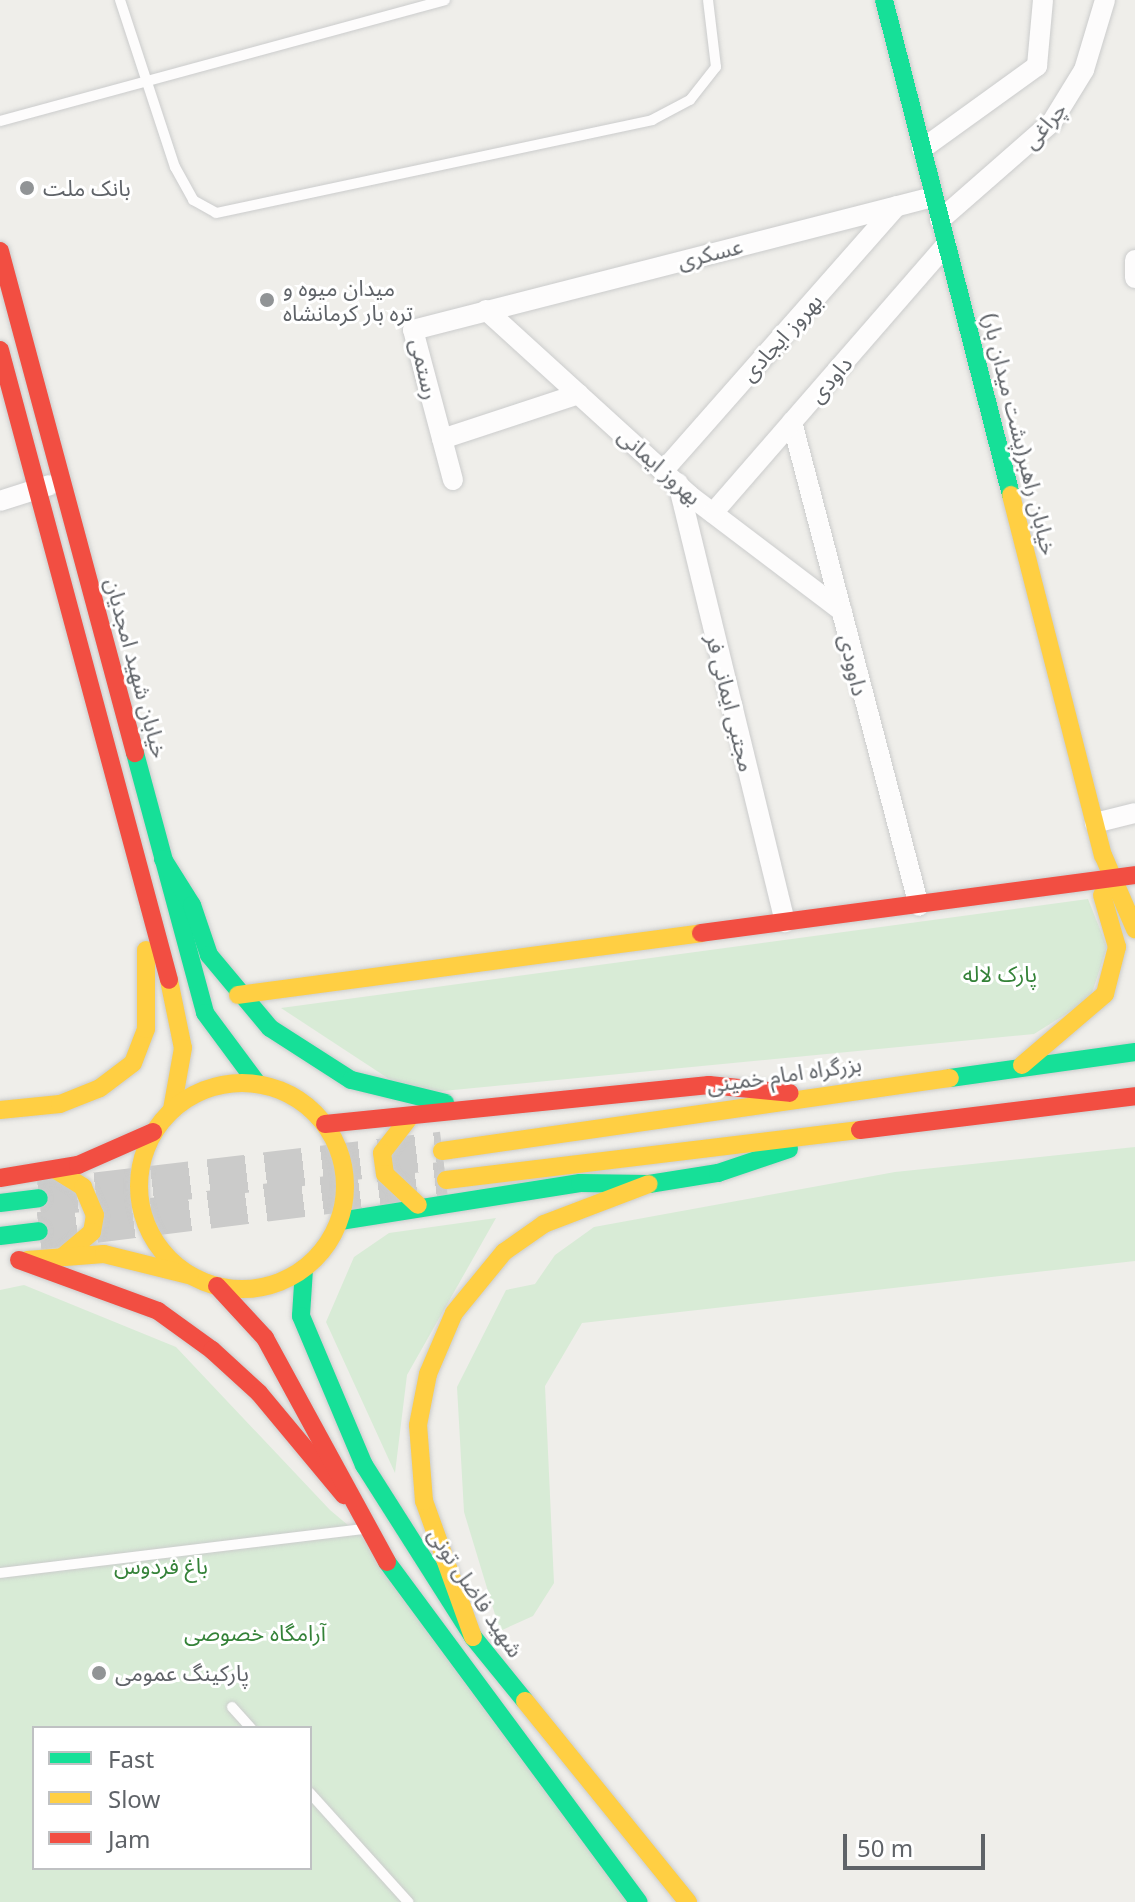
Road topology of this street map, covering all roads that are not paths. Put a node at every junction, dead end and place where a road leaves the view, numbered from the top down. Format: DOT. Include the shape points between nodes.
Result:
graph roads {
  1 [pos="120,0"];
  2 [pos="445,0"];
  3 [pos="708,0"];
  4 [pos="884,0"];
  5 [pos="1043,0"];
  6 [pos="1105,0"];
  7 [pos="145,81"];
  8 [pos="0,121"];
  9 [pos="922,149"];
  10 [pos="933,197"];
  11 [pos="898,205"];
  12 [pos="940,220"];
  13 [pos="946,245"];
  14 [pos="0,253"];
  15 [pos="1135,260"];
  16 [pos="1135,278"];
  17 [pos="486,310"];
  18 [pos="0,350"];
  19 [pos="579,394"];
  20 [pos="792,422"];
  21 [pos="442,439"];
  22 [pos="671,476"];
  23 [pos="453,480"];
  24 [pos="63,482"];
  25 [pos="36,490"];
  26 [pos="0,501"];
  27 [pos="713,513"];
  28 [pos="842,611"];
  29 [pos="1135,813"];
  30 [pos="1095,823"];
  31 [pos="1103,855"];
  32 [pos="163,859"];
  33 [pos="1126,877"];
  34 [pos="1096,881"];
  35 [pos="140,888"];
  36 [pos="919,906"];
  37 [pos="785,922"];
  38 [pos="1135,929"];
  39 [pos="238,995"];
  40 [pos="1135,1052"];
  41 [pos="1022,1065"];
  42 [pos="257,1083"];
  43 [pos="805,1095"];
  44 [pos="1135,1096"];
  45 [pos="172,1109"];
  46 [pos="0,1110"];
  47 [pos="508,1111"];
  48 [pos="409,1118"];
  49 [pos="325,1124"];
  50 [pos="153,1132"];
  51 [pos="834,1133"];
  52 [pos="442,1151"];
  53 [pos="56,1170"];
  54 [pos="0,1178"];
  55 [pos="446,1180"];
  56 [pos="649,1184"];
  57 [pos="39,1198"];
  58 [pos="0,1203"];
  59 [pos="418,1205"];
  60 [pos="340,1221"];
  61 [pos="39,1231"];
  62 [pos="0,1236"];
  63 [pos="62,1257"];
  64 [pos="19,1260"];
  65 [pos="0,1262"];
  66 [pos="304,1269"];
  67 [pos="189,1275"];
  68 [pos="217,1286"];
  69 [pos="310,1339"];
  70 [pos="276,1357"];
  71 [pos="344,1495"];
  72 [pos="364,1528"];
  73 [pos="0,1573"];
  74 [pos="473,1637"];
  75 [pos="232,1707"];
  76 [pos="249,1726"];
  77 [pos="312,1795"];
  78 [pos="408,1902"];
  79 [pos="639,1902"];
  80 [pos="688,1902"];
  1 -- 7 [label="lane"];
  2 -- 7 [label="lane"];
  3 -- 7 [label="lane" via="716,67 671,112 242,211 216,213 193,200"];
  4 -- 9 [label="main road, خیابان راهبر(پشت میدان بار)"];
  5 -- 9 [label="street" via="1037,66"];
  6 -- 12 [label="street, چراغی" via="1084,70 1052,122"];
  7 -- 8 [label="lane"];
  9 -- 10 [label="main road, خیابان راهبر(پشت میدان بار)"];
  10 -- 11 [label="street, عسکری"];
  10 -- 12 [label="main road, خیابان راهبر(پشت میدان بار)"];
  11 -- 17 [label="street, عسکری"];
  11 -- 22 [label="street, بهروز ایجادی"];
  12 -- 13 [label="main road, خیابان راهبر(پشت میدان بار)"];
  13 -- 20 [label="street, داودی"];
  13 -- 30 [label="main road, خیابان راهبر(پشت میدان بار)"];
  14 -- 24 [label="main road, خیابان شهید امجدیان"];
  15 -- 16 [label="street"];
  17 -- 19 [label="street, بهروز ایمانی"];
  17 -- 21 [label="street, رستمی" via="413,330"];
  18 -- 25 [label="main road"];
  19 -- 21 [label="street"];
  19 -- 22 [label="street, بهروز ایمانی"];
  20 -- 27 [label="street, داودی"];
  20 -- 28 [label="street, داوودی"];
  21 -- 23 [label="street, رستمی"];
  22 -- 27 [label="street, بهروز ایمانی"];
  22 -- 37 [label="street, مجتبی ایمانی فر"];
  24 -- 25 [label="street"];
  24 -- 32 [label="main road, خیابان شهید امجدیان"];
  25 -- 26 [label="street"];
  25 -- 35 [label="main road"];
  27 -- 28 [label="street, بهروز ایمانی"];
  28 -- 36 [label="street, داوودی"];
  29 -- 30 [label="street"];
  30 -- 31 [label="main road, خیابان راهبر(پشت میدان بار)"];
  31 -- 33 [label="main road, خیابان راهبر(پشت میدان بار)"];
  31 -- 34 [label="main road"];
  32 -- 39 [label="main road" via="192,905 209,955"];
  32 -- 42 [label="main road, خیابان شهید امجدیان" via="205,1013"];
  33 -- 34 [label="main road"];
  33 -- 38 [label="main road, خیابان راهبر(پشت میدان بار)"];
  34 -- 36 [label="main road"];
  34 -- 41 [label="main road" via="1117,947 1105,994"];
  35 -- 45 [label="main road" via="180,1020 183,1048"];
  35 -- 46 [label="main road" via="149,977 146,1029 133,1063 100,1088 60,1104"];
  36 -- 37 [label="main road"];
  37 -- 39 [label="main road"];
  39 -- 47 [label="main road" via="295,1047 351,1080 409,1098"];
  40 -- 41 [label="main road, بزرگراه امام خمینی"];
  41 -- 43 [label="main road, بزرگراه امام خمینی"];
  42 -- 45 [label="main road" via="197,1092"];
  42 -- 49 [label="main road" via="283,1090"];
  43 -- 47 [label="main road" via="709,1085"];
  43 -- 52 [label="main road, بزرگراه امام خمینی"];
  44 -- 51 [label="main road"];
  45 -- 50 [label="main road"];
  47 -- 48 [label="main road"];
  48 -- 49 [label="main road"];
  48 -- 59 [label="main road" via="382,1153 385,1174"];
  49 -- 60 [label="main road" via="346,1187"];
  50 -- 53 [label="main road"];
  50 -- 67 [label="main road" via="139,1195 164,1254"];
  51 -- 55 [label="main road"];
  51 -- 56 [label="main road" via="718,1173"];
  53 -- 54 [label="main road"];
  53 -- 63 [label="main road" via="83,1187 95,1215 92,1232"];
  56 -- 59 [label="main road" via="580,1183"];
  56 -- 74 [label="main road" via="544,1224 504,1252 454,1313 428,1374 418,1425 424,1501"];
  57 -- 58 [label="main road"];
  59 -- 60 [label="main road"];
  60 -- 66 [label="main road"];
  61 -- 62 [label="main road"];
  63 -- 64 [label="main road"];
  63 -- 67 [label="main road" via="104,1254"];
  64 -- 65 [label="main road"];
  64 -- 71 [label="main road" via="158,1311 212,1350 259,1393"];
  66 -- 68 [label="main road" via="278,1283"];
  66 -- 69 [label="main road, شهید فاضل تونی" via="301,1316"];
  67 -- 68 [label="main road"];
  68 -- 70 [label="main road"];
  69 -- 70 [label="main road" via="288,1337"];
  69 -- 74 [label="main road, شهید فاضل تونی" via="364,1465"];
  70 -- 71 [label="main road"];
  71 -- 72 [label="main road"];
  72 -- 73 [label="lane"];
  72 -- 79 [label="main road"];
  74 -- 80 [label="main road, شهید فاضل تونی"];
  75 -- 76 [label="lane"];
  77 -- 78 [label="lane"];
}
